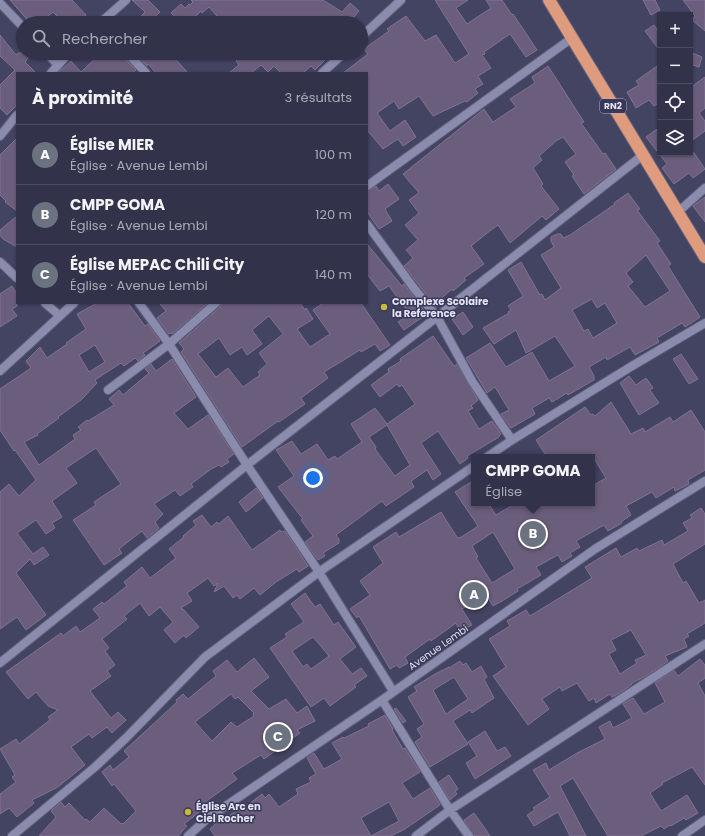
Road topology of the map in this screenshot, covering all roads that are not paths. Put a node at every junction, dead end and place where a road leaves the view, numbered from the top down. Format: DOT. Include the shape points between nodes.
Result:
graph roads {
  1 [pos="126,0"];
  2 [pos="401,0"];
  3 [pos="549,0"];
  4 [pos="0,3"];
  5 [pos="108,16"];
  6 [pos="16,20"];
  7 [pos="368,31"];
  8 [pos="572,38"];
  9 [pos="53,60"];
  10 [pos="63,60"];
  11 [pos="134,60"];
  12 [pos="336,60"];
  13 [pos="58,65"];
  14 [pos="52,72"];
  15 [pos="145,72"];
  16 [pos="323,72"];
  17 [pos="16,116"];
  18 [pos="0,136"];
  19 [pos="643,155"];
  20 [pos="368,185"];
  21 [pos="705,188"];
  22 [pos="678,212"];
  23 [pos="368,225"];
  24 [pos="705,257"];
  25 [pos="0,262"];
  26 [pos="16,277"];
  27 [pos="47,304"];
  28 [pos="73,304"];
  29 [pos="140,304"];
  30 [pos="215,304"];
  31 [pos="60,316"];
  32 [pos="437,317"];
  33 [pos="705,323"];
  34 [pos="169,344"];
  35 [pos="0,371"];
  36 [pos="108,390"];
  37 [pos="512,440"];
  38 [pos="491,454"];
  39 [pos="246,465"];
  40 [pos="471,468"];
  41 [pos="705,481"];
  42 [pos="319,572"];
  43 [pos="705,644"];
  44 [pos="0,663"];
  45 [pos="393,691"];
  46 [pos="382,700"];
  47 [pos="450,810"];
  48 [pos="705,820"];
  49 [pos="12,836"];
  50 [pos="188,836"];
  51 [pos="416,836"];
  52 [pos="469,836"];
  53 [pos="682,836"];
  1 -- 5 [label="street"];
  2 -- 7 [label="street"];
  3 -- 8 [label="highway, RN2"];
  4 -- 6 [label="street"];
  8 -- 19 [label="highway, RN2"];
  8 -- 20 [label="street"];
  9 -- 13 [label="street"];
  10 -- 13 [label="street"];
  11 -- 15 [label="street"];
  12 -- 16 [label="street"];
  13 -- 14 [label="street"];
  17 -- 18 [label="street"];
  19 -- 22 [label="highway, RN2"];
  19 -- 32 [label="street"];
  21 -- 22 [label="street"];
  22 -- 24 [label="highway, RN2"];
  23 -- 32 [label="street"];
  25 -- 26 [label="street"];
  27 -- 31 [label="street"];
  28 -- 31 [label="street"];
  29 -- 34 [label="street"];
  30 -- 34 [label="street"];
  31 -- 35 [label="street"];
  32 -- 37 [label="street" via="472,381"];
  32 -- 39 [label="street"];
  33 -- 37 [label="street"];
  34 -- 36 [label="street"];
  34 -- 39 [label="street"];
  37 -- 38 [label="street"];
  39 -- 42 [label="street"];
  39 -- 44 [label="street"];
  40 -- 42 [label="street"];
  41 -- 45 [label="street, Avenue Lembi" via="595,549"];
  42 -- 45 [label="street"];
  42 -- 49 [label="street" via="205,657 95,767"];
  43 -- 47 [label="street"];
  45 -- 46 [label="street, Avenue Lembi"];
  46 -- 47 [label="street"];
  46 -- 50 [label="street, Avenue Lembi" via="208,818"];
  47 -- 51 [label="street"];
  47 -- 52 [label="street"];
  48 -- 53 [label="street"];
}
